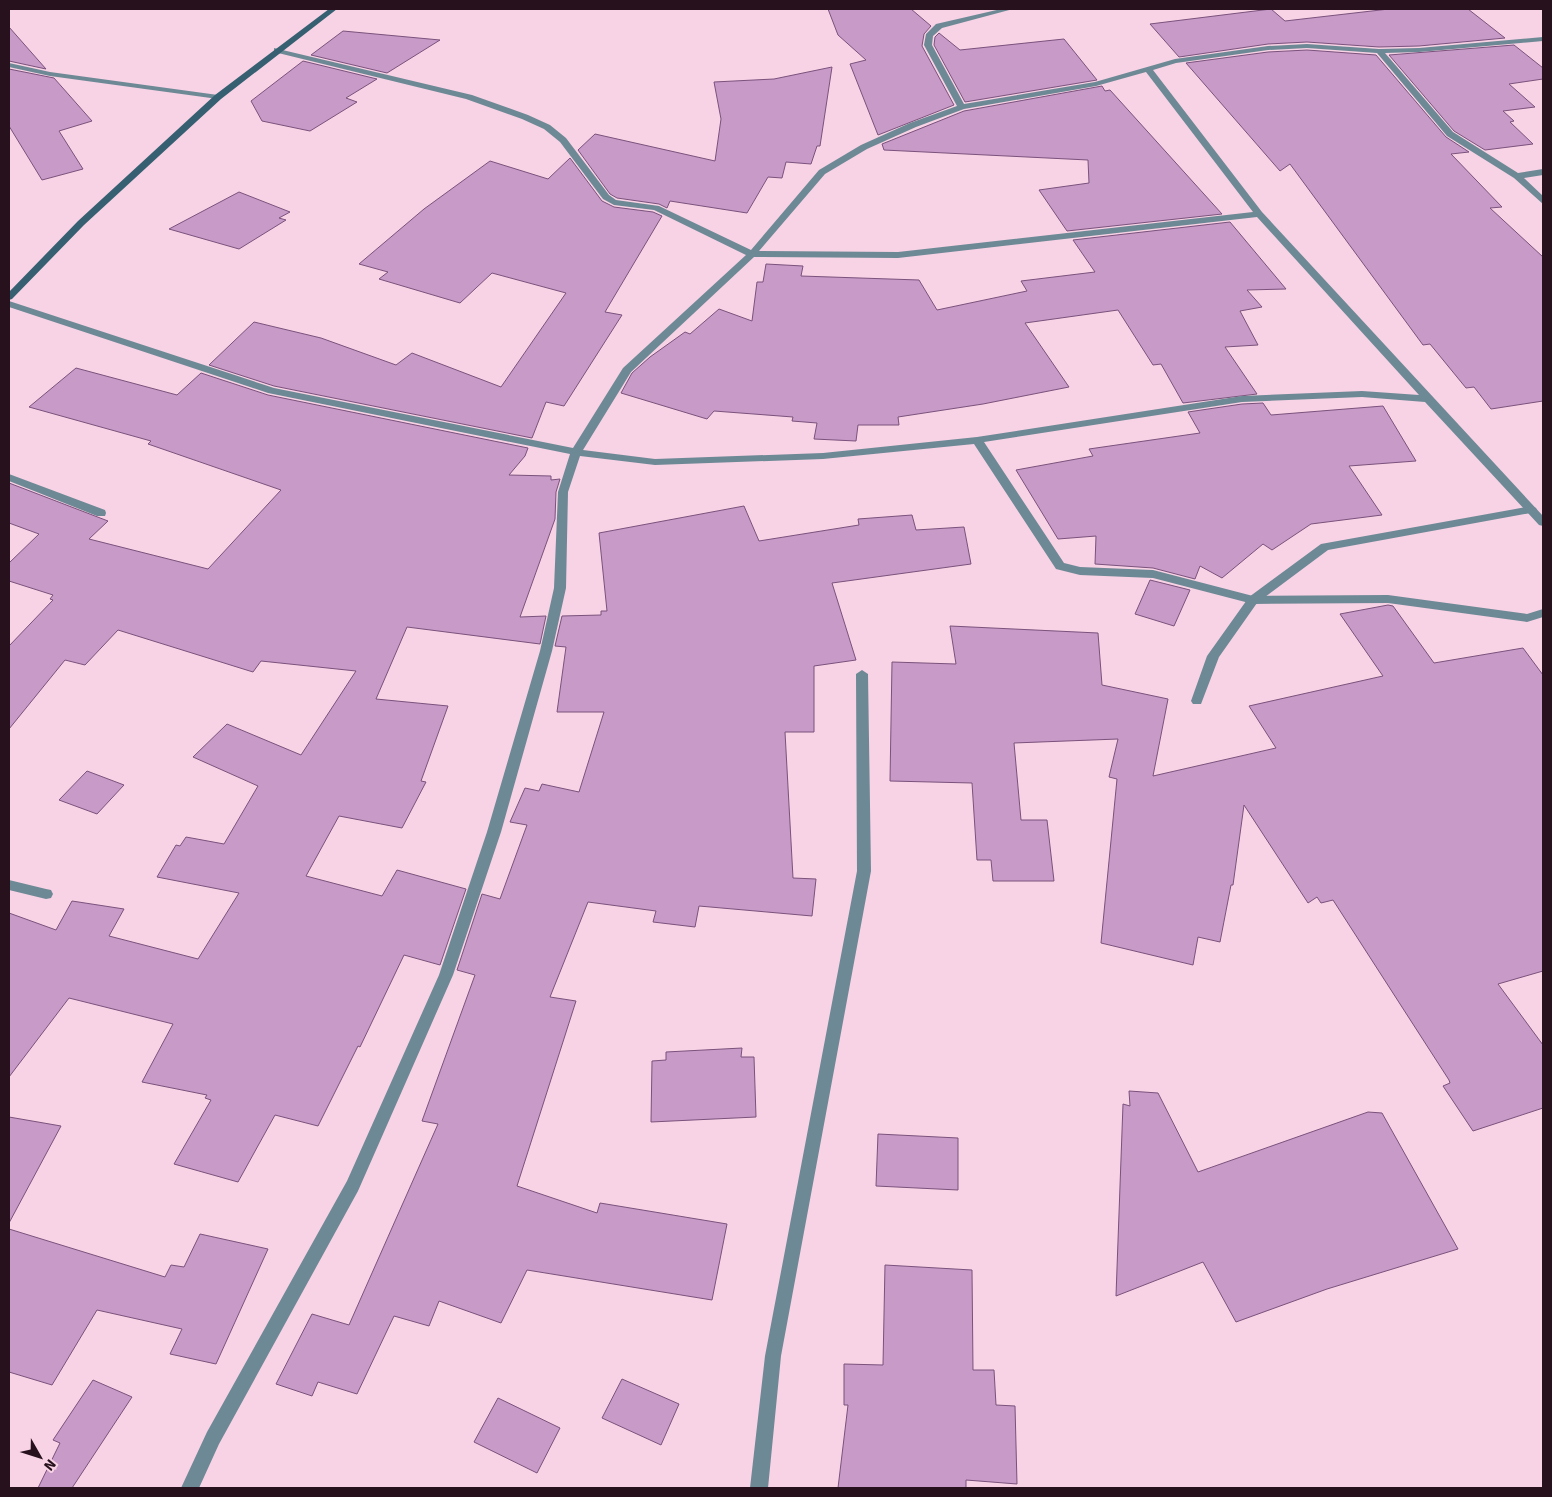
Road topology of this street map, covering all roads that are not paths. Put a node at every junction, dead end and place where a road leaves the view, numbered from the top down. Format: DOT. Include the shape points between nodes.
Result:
graph roads {
  1 [pos="333,9"];
  2 [pos="1009,9"];
  3 [pos="1543,39"];
  4 [pos="277,50"];
  5 [pos="1379,51"];
  6 [pos="9,65"];
  7 [pos="1147,68"];
  8 [pos="218,97"];
  9 [pos="962,106"];
  10 [pos="1543,172"];
  11 [pos="1518,176"];
  12 [pos="1543,201"];
  13 [pos="1259,214"];
  14 [pos="752,254"];
  15 [pos="9,296"];
  16 [pos="9,304"];
  17 [pos="1428,399"];
  18 [pos="977,440"];
  19 [pos="576,452"];
  20 [pos="9,477"];
  21 [pos="1532,510"];
  22 [pos="101,513"];
  23 [pos="1543,522"];
  24 [pos="1253,600"];
  25 [pos="1543,613"];
  26 [pos="862,674"];
  27 [pos="1197,701"];
  28 [pos="9,885"];
  29 [pos="46,894"];
  30 [pos="190,1488"];
  31 [pos="758,1488"];
  1 -- 4 [label="street"];
  2 -- 9 [label="street" via="939,26 927,39"];
  3 -- 5 [label="street"];
  4 -- 8 [label="street"];
  4 -- 14 [label="street" via="469,98 525,116 563,140 606,197 614,202 656,208"];
  5 -- 7 [label="street" via="1307,46 1268,48"];
  5 -- 11 [label="street" via="1450,134"];
  6 -- 8 [label="street" via="50,74"];
  7 -- 9 [label="street" via="1096,84"];
  7 -- 13 [label="street"];
  8 -- 15 [label="street" via="81,223"];
  9 -- 14 [label="street" via="872,144 822,172"];
  10 -- 11 [label="street"];
  11 -- 12 [label="street"];
  13 -- 14 [label="street" via="898,255"];
  13 -- 17 [label="street"];
  14 -- 19 [label="street" via="627,370"];
  16 -- 19 [label="street" via="272,392"];
  17 -- 18 [label="street" via="1362,394 1242,398"];
  17 -- 21 [label="street"];
  18 -- 19 [label="street" via="823,456 655,462"];
  18 -- 24 [label="street" via="1060,566 1080,571 1154,574"];
  19 -- 30 [label="street" via="563,492 560,588 546,651 494,832 446,975 353,1186 213,1438"];
  20 -- 22 [label="street"];
  21 -- 23 [label="street"];
  21 -- 24 [label="street" via="1324,547"];
  24 -- 25 [label="street" via="1388,600 1527,618"];
  24 -- 27 [label="street" via="1213,656"];
  26 -- 31 [label="street" via="864,871 773,1356"];
  28 -- 29 [label="street"];
}
